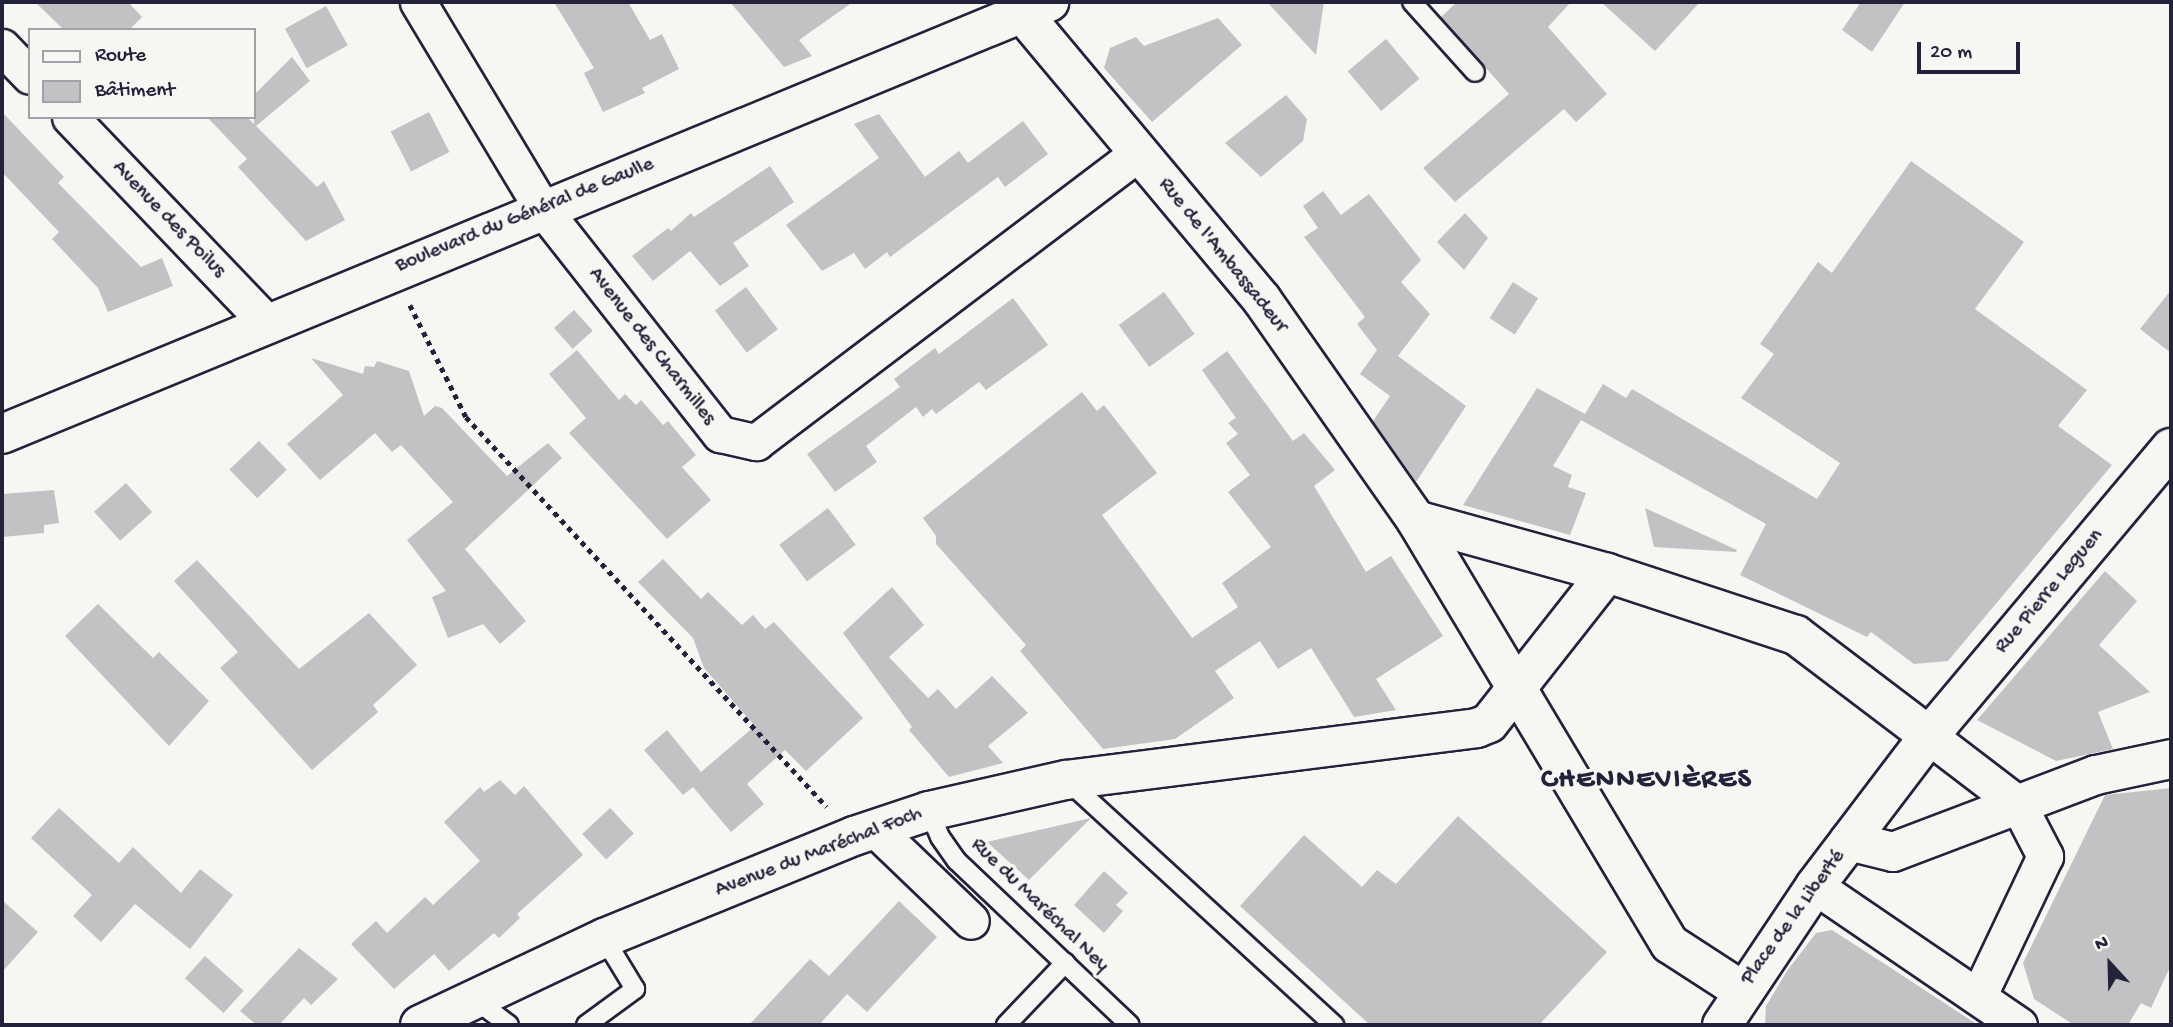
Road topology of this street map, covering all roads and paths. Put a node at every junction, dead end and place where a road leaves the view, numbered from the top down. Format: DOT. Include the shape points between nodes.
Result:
graph roads {
  1 [pos="418,2"];
  2 [pos="1412,2"];
  3 [pos="1028,6"];
  4 [pos="2,47"];
  5 [pos="1475,72"];
  6 [pos="28,74"];
  7 [pos="71,119"];
  8 [pos="1138,153"];
  9 [pos="542,208"];
  10 [pos="393,270"];
  11 [pos="267,323"];
  12 [pos="2,434"];
  13 [pos="2171,448"];
  14 [pos="1416,520"];
  15 [pos="1607,573"];
  16 [pos="1516,689"];
  17 [pos="1929,736"];
  18 [pos="2171,759"];
  19 [pos="1066,780"];
  20 [pos="2018,804"];
  21 [pos="929,811"];
  22 [pos="864,832"];
  23 [pos="1849,841"];
  24 [pos="1815,886"];
  25 [pos="971,921"];
  26 [pos="604,939"];
  27 [pos="1065,963"];
  28 [pos="1744,992"];
  29 [pos="1978,997"];
  30 [pos="473,998"];
  31 [pos="420,1025"];
  32 [pos="509,1025"];
  33 [pos="586,1025"];
  34 [pos="1006,1025"];
  35 [pos="1130,1025"];
  36 [pos="1334,1025"];
  37 [pos="1723,1025"];
  38 [pos="2019,1025"];
  1 -- 9 [label="street, Avenue des Charmilles"];
  2 -- 5 [label="lane"];
  3 -- 8 [label="main road, Rue de l'Ambassadeur"];
  3 -- 9 [label="main road, Boulevard du Général de Gaulle"];
  4 -- 6 [label="street"];
  7 -- 11 [label="street, Avenue des Poilus"];
  8 -- 9 [label="street, Avenue des Charmilles" via="757,442 720,434"];
  8 -- 14 [label="main road, Rue de l'Ambassadeur" via="1262,300"];
  9 -- 10 [label="main road, Boulevard du Général de Gaulle"];
  10 -- 11 [label="main road, Boulevard du Général de Gaulle"];
  10 -- 22 [label="path" via="466,417"];
  11 -- 12 [label="main road, Boulevard du Général de Gaulle"];
  13 -- 17 [label="main road, Rue Pierre Leguen"];
  14 -- 15 [label="main road"];
  14 -- 16 [label="main road, Place de la Liberté"];
  15 -- 16 [label="main road"];
  15 -- 17 [label="main road" via="1796,635"];
  16 -- 19 [label="main road, Avenue du Maréchal Foch" via="1489,723 1478,728"];
  16 -- 28 [label="main road, Place de la Liberté" via="1671,944"];
  17 -- 20 [label="street"];
  17 -- 23 [label="main road, Place de la Liberté"];
  18 -- 20 [label="main road, Place de la Liberté" via="2096,775"];
  19 -- 21 [label="main road, Avenue du Maréchal Foch"];
  19 -- 36 [label="lane"];
  20 -- 23 [label="main road, Place de la Liberté" via="1893,852"];
  20 -- 29 [label="street" via="2045,856"];
  21 -- 22 [label="main road, Avenue du Maréchal Foch"];
  21 -- 27 [label="lane, Rue du Maréchal Ney" via="940,838 957,860"];
  22 -- 25 [label="street"];
  22 -- 26 [label="main road, Avenue du Maréchal Foch"];
  23 -- 24 [label="main road, Place de la Liberté"];
  24 -- 28 [label="main road, Place de la Liberté"];
  24 -- 29 [label="street"];
  26 -- 30 [label="main road, Avenue du Maréchal Foch"];
  26 -- 33 [label="lane" via="635,989"];
  27 -- 34 [label="lane"];
  27 -- 35 [label="lane, Rue du Maréchal Ney"];
  28 -- 37 [label="main road"];
  29 -- 38 [label="street"];
  30 -- 31 [label="main road, Avenue du Maréchal Foch"];
  30 -- 32 [label="lane"];
}
